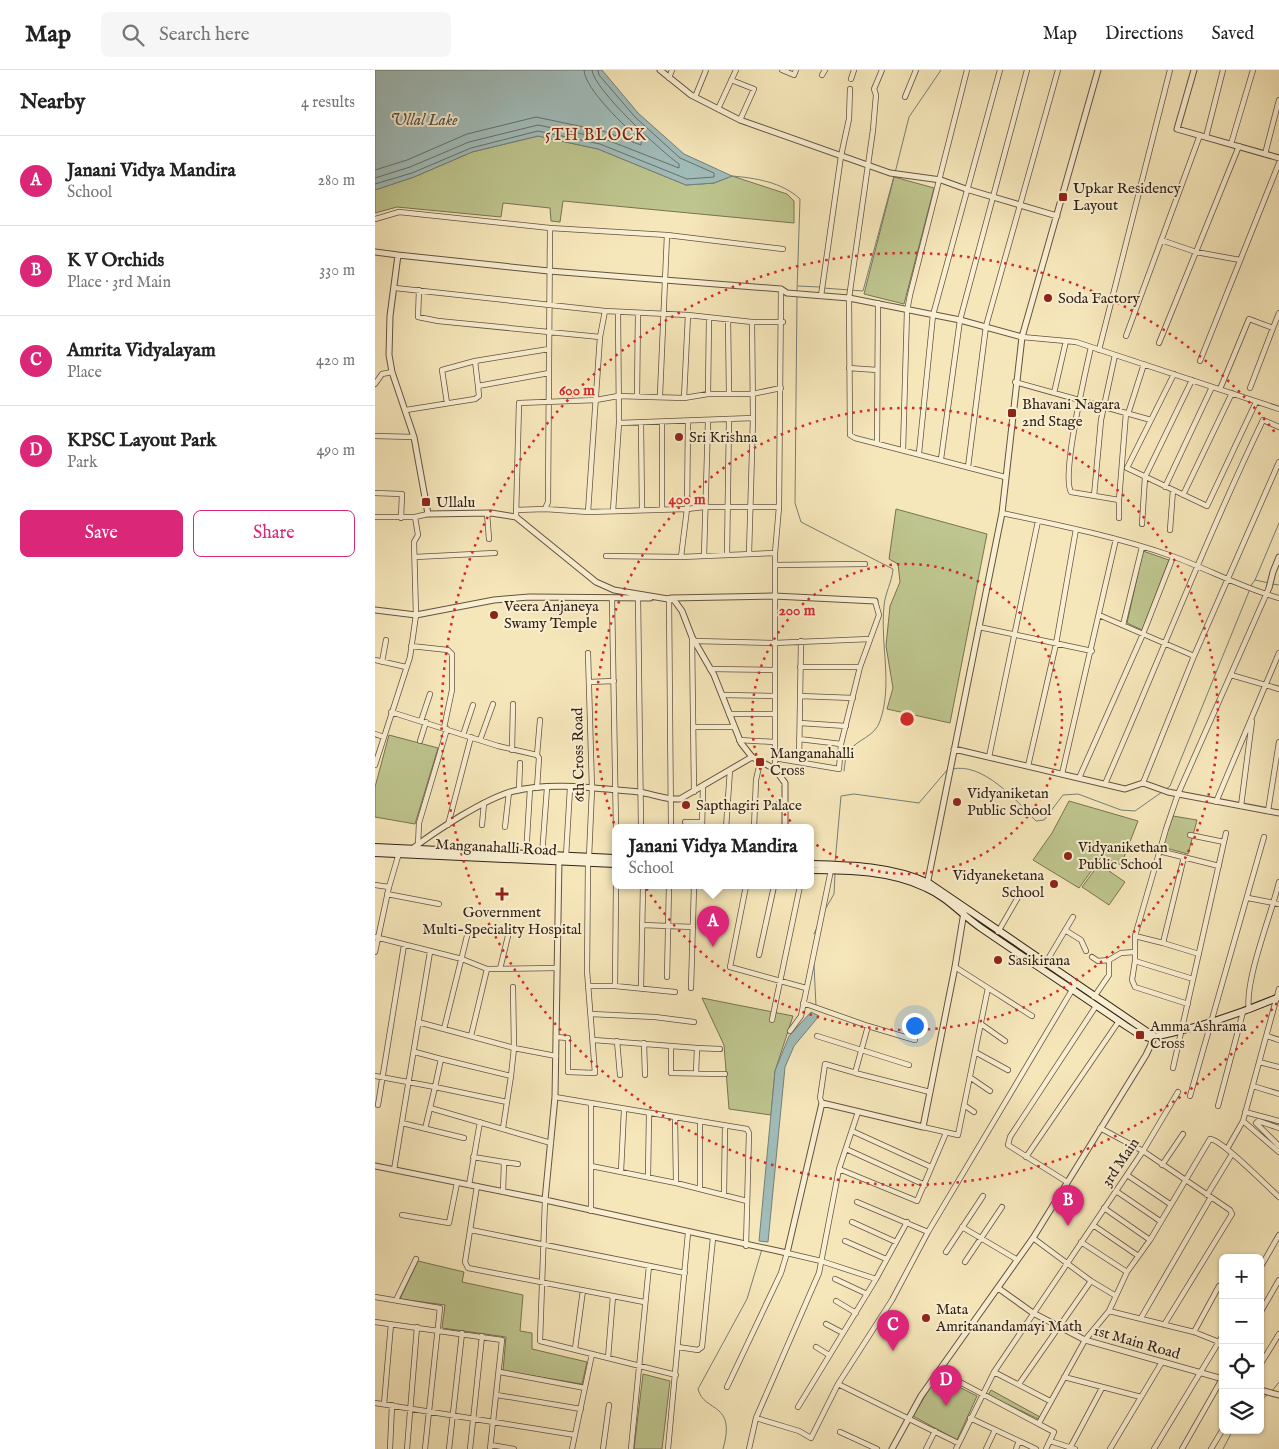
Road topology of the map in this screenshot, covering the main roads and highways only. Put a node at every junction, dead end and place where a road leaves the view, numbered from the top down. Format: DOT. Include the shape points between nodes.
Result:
graph roads {
  1 [pos="375,847"];
  2 [pos="400,851"];
  3 [pos="412,852"];
  4 [pos="375,853"];
  5 [pos="561,858"];
  6 [pos="612,858"];
  7 [pos="589,860"];
  8 [pos="612,864"];
  9 [pos="814,865"];
  10 [pos="831,868"];
  11 [pos="814,870"];
  12 [pos="964,912"];
  13 [pos="1074,987"];
  14 [pos="1278,998"];
  15 [pos="1155,1036"];
  1 -- 2 [label="main road, Manganahalli Road"];
  2 -- 3 [label="main road, Manganahalli Road"];
  2 -- 4 [label="main road, Manganahalli Road"];
  3 -- 5 [label="main road, Manganahalli Road"];
  3 -- 5 [label="main road, Manganahalli Road"];
  5 -- 7 [label="main road, Manganahalli Road"];
  6 -- 7 [label="main road, Manganahalli Road"];
  7 -- 8 [label="main road, Manganahalli Road"];
  9 -- 10 [label="main road"];
  10 -- 11 [label="main road"];
  10 -- 12 [label="main road" via="846,868 927,885"];
  12 -- 13 [label="main road"];
  12 -- 13 [label="main road" via="1045,964"];
  13 -- 15 [label="main road"];
  13 -- 15 [label="main road" via="1140,1035"];
  14 -- 15 [label="main road" via="1212,1022"];
}
